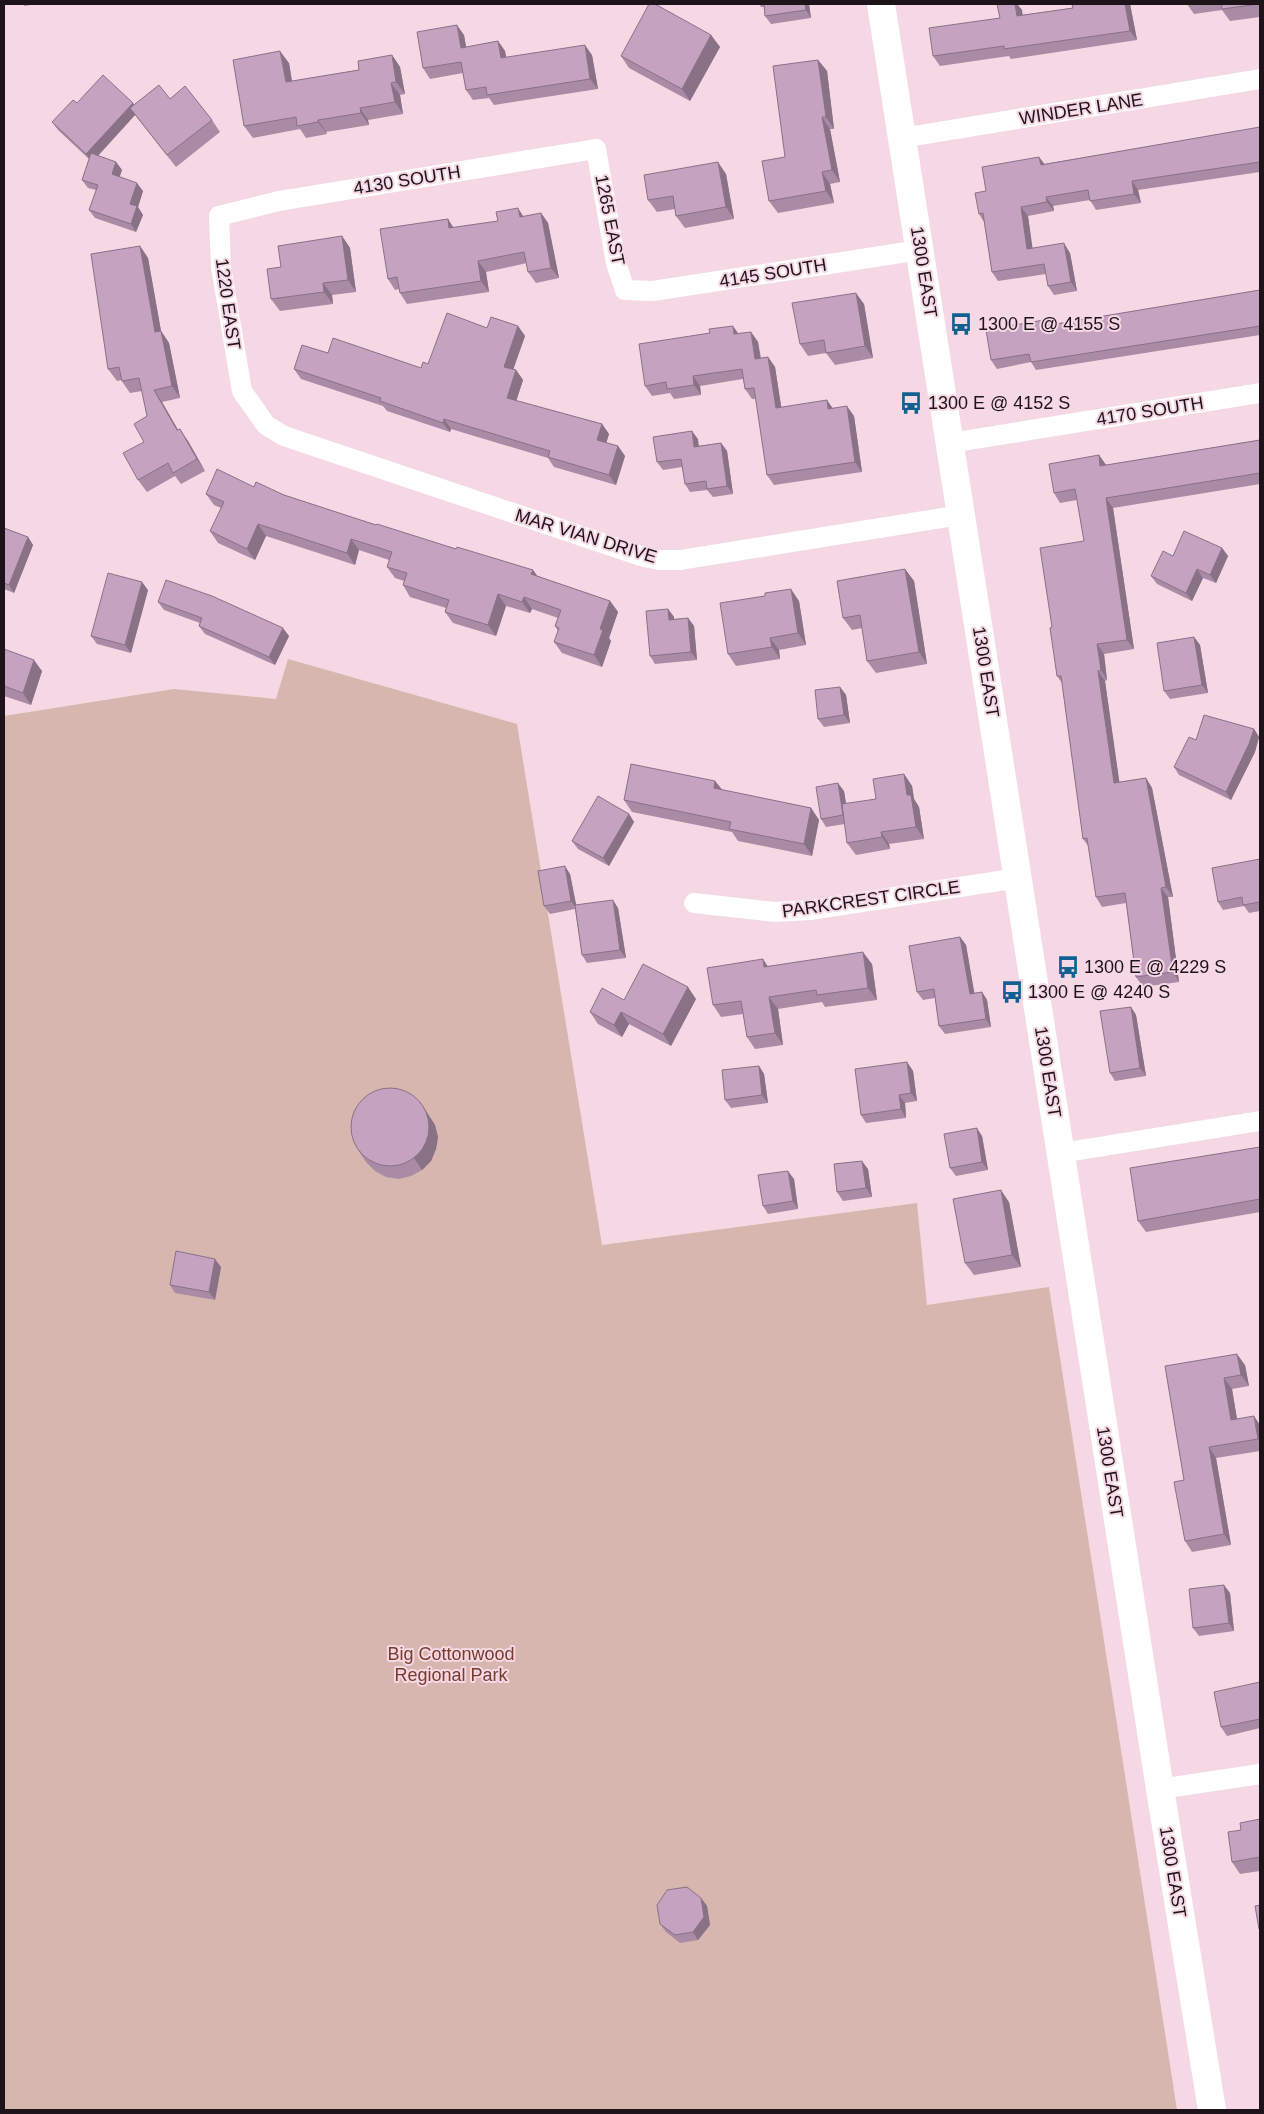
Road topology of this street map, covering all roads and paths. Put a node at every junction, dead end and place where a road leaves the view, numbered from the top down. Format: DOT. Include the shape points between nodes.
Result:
graph roads {
  1 [pos="881,4"];
  2 [pos="1260,79"];
  3 [pos="902,138"];
  4 [pos="596,150"];
  5 [pos="219,216"];
  6 [pos="920,250"];
  7 [pos="625,290"];
  8 [pos="242,391"];
  9 [pos="1260,393"];
  10 [pos="950,443"];
  11 [pos="961,515"];
  12 [pos="1019,878"];
  13 [pos="694,903"];
  14 [pos="1260,1121"];
  15 [pos="1060,1153"];
  16 [pos="1260,1774"];
  17 [pos="1160,1789"];
  18 [pos="1212,2110"];
  1 -- 3 [label="main road, 1300 EAST"];
  2 -- 3 [label="street, WINDER LANE"];
  3 -- 6 [label="main road, 1300 EAST"];
  4 -- 5 [label="street, 4130 SOUTH" via="279,201"];
  4 -- 7 [label="street, 1265 EAST" via="616,263"];
  5 -- 8 [label="street, 1220 EAST" via="221,267"];
  6 -- 7 [label="street, 4145 SOUTH" via="654,292"];
  6 -- 10 [label="main road, 1300 EAST"];
  8 -- 11 [label="street, MAR VIAN DRIVE" via="266,425 284,436 659,560 680,560"];
  9 -- 10 [label="street, 4170 SOUTH"];
  10 -- 11 [label="main road, 1300 EAST"];
  11 -- 12 [label="main road, 1300 EAST"];
  12 -- 13 [label="street, PARKCREST CIRCLE" via="810,910 775,912"];
  12 -- 15 [label="main road, 1300 EAST"];
  14 -- 15 [label="street"];
  15 -- 17 [label="main road, 1300 EAST"];
  16 -- 17 [label="street"];
  17 -- 18 [label="main road, 1300 EAST"];
}
